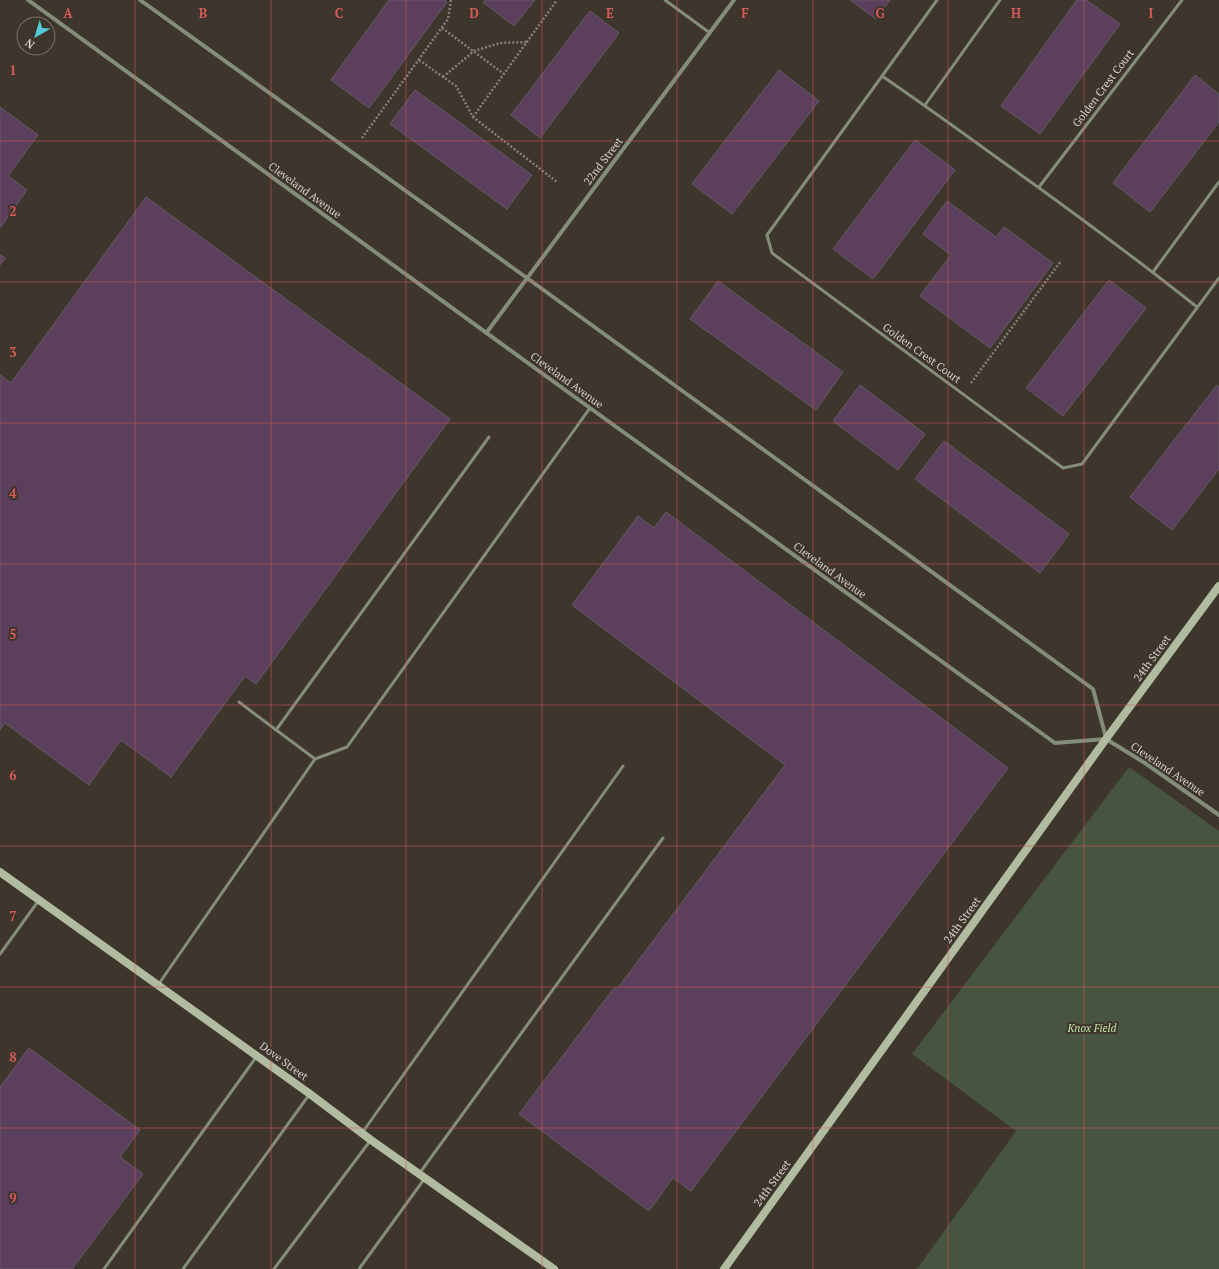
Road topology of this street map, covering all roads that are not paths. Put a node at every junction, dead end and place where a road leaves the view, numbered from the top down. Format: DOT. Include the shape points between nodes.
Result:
graph roads {
  1 [pos="28,0"];
  2 [pos="140,0"];
  3 [pos="665,0"];
  4 [pos="734,0"];
  5 [pos="937,0"];
  6 [pos="1000,0"];
  7 [pos="1182,0"];
  8 [pos="710,33"];
  9 [pos="882,76"];
  10 [pos="925,105"];
  11 [pos="1219,182"];
  12 [pos="1039,188"];
  13 [pos="1153,272"];
  14 [pos="527,278"];
  15 [pos="1219,278"];
  16 [pos="1197,307"];
  17 [pos="487,332"];
  18 [pos="590,408"];
  19 [pos="489,437"];
  20 [pos="1219,586"];
  21 [pos="239,702"];
  22 [pos="276,730"];
  23 [pos="1106,739"];
  24 [pos="315,759"];
  25 [pos="623,766"];
  26 [pos="1219,815"];
  27 [pos="663,838"];
  28 [pos="0,872"];
  29 [pos="40,900"];
  30 [pos="0,954"];
  31 [pos="158,985"];
  32 [pos="257,1056"];
  33 [pos="310,1094"];
  34 [pos="362,1133"];
  35 [pos="371,1140"];
  36 [pos="422,1176"];
  37 [pos="104,1269"];
  38 [pos="183,1269"];
  39 [pos="274,1269"];
  40 [pos="359,1269"];
  41 [pos="554,1269"];
  42 [pos="724,1269"];
  1 -- 17 [label="street, Cleveland Avenue"];
  2 -- 14 [label="street"];
  3 -- 8 [label="lane"];
  4 -- 8 [label="street, 22nd Street"];
  5 -- 9 [label="lane, Golden Crest Court"];
  6 -- 10 [label="lane"];
  7 -- 12 [label="lane, Golden Crest Court"];
  8 -- 14 [label="street, 22nd Street"];
  9 -- 10 [label="lane"];
  9 -- 16 [label="lane, Golden Crest Court" via="768,235 772,253 1063,468 1082,464"];
  10 -- 12 [label="lane"];
  11 -- 13 [label="lane"];
  12 -- 13 [label="lane"];
  13 -- 16 [label="lane"];
  14 -- 17 [label="street, 22nd Street"];
  14 -- 23 [label="street" via="1093,689"];
  15 -- 16 [label="lane, Golden Crest Court"];
  17 -- 18 [label="street, Cleveland Avenue"];
  18 -- 23 [label="street, Cleveland Avenue" via="1055,743"];
  18 -- 24 [label="lane" via="347,748"];
  19 -- 22 [label="lane"];
  20 -- 23 [label="street, 24th Street"];
  21 -- 22 [label="lane"];
  22 -- 24 [label="lane"];
  23 -- 26 [label="street, Cleveland Avenue"];
  23 -- 42 [label="street, 24th Street"];
  24 -- 31 [label="lane"];
  25 -- 34 [label="lane"];
  27 -- 36 [label="lane"];
  28 -- 29 [label="street, Dove Street"];
  29 -- 30 [label="lane"];
  29 -- 31 [label="street, Dove Street"];
  31 -- 32 [label="street, Dove Street"];
  32 -- 33 [label="street, Dove Street"];
  32 -- 37 [label="lane"];
  33 -- 34 [label="street, Dove Street"];
  33 -- 38 [label="lane"];
  34 -- 35 [label="street, Dove Street"];
  35 -- 36 [label="street, Dove Street"];
  35 -- 39 [label="lane"];
  36 -- 40 [label="lane"];
  36 -- 41 [label="street, Dove Street"];
}
